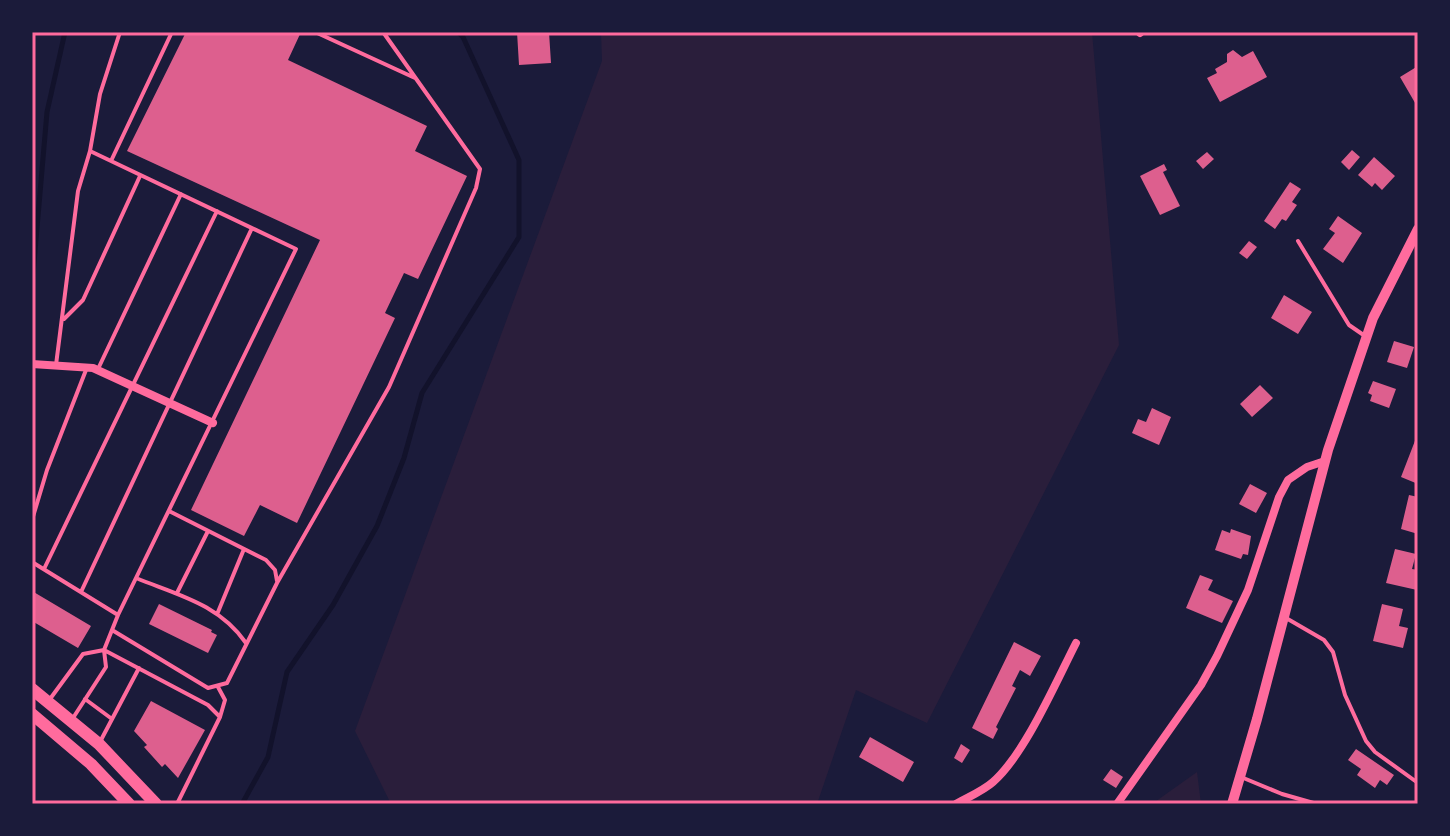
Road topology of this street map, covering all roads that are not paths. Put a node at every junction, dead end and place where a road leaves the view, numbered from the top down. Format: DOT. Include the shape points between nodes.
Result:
graph roads {
  1 [pos="120,32"];
  2 [pos="172,32"];
  3 [pos="315,32"];
  4 [pos="383,32"];
  5 [pos="417,79"];
  6 [pos="90,151"];
  7 [pos="111,161"];
  8 [pos="141,175"];
  9 [pos="181,194"];
  10 [pos="217,211"];
  11 [pos="252,228"];
  12 [pos="1418,229"];
  13 [pos="1298,241"];
  14 [pos="62,321"];
  15 [pos="1366,338"];
  16 [pos="32,364"];
  17 [pos="56,365"];
  18 [pos="87,367"];
  19 [pos="98,370"];
  20 [pos="132,385"];
  21 [pos="171,404"];
  22 [pos="213,423"];
  23 [pos="1325,461"];
  24 [pos="169,511"];
  25 [pos="32,520"];
  26 [pos="208,531"];
  27 [pos="244,549"];
  28 [pos="32,562"];
  29 [pos="44,569"];
  30 [pos="136,578"];
  31 [pos="277,583"];
  32 [pos="81,592"];
  33 [pos="176,594"];
  34 [pos="218,612"];
  35 [pos="118,615"];
  36 [pos="1284,617"];
  37 [pos="112,630"];
  38 [pos="246,643"];
  39 [pos="1076,643"];
  40 [pos="104,650"];
  41 [pos="139,668"];
  42 [pos="218,687"];
  43 [pos="32,689"];
  44 [pos="85,699"];
  45 [pos="48,701"];
  46 [pos="32,714"];
  47 [pos="220,717"];
  48 [pos="112,719"];
  49 [pos="72,720"];
  50 [pos="99,744"];
  51 [pos="1241,777"];
  52 [pos="1418,783"];
  53 [pos="129,804"];
  54 [pos="156,804"];
  55 [pos="177,804"];
  56 [pos="956,804"];
  57 [pos="1117,804"];
  58 [pos="1232,804"];
  59 [pos="1317,804"];
  1 -- 6 [label="lane" via="100,94"];
  2 -- 7 [label="lane"];
  3 -- 5 [label="lane"];
  4 -- 5 [label="lane"];
  5 -- 31 [label="lane" via="480,169 476,188 389,387"];
  6 -- 7 [label="lane"];
  6 -- 14 [label="lane" via="78,191"];
  7 -- 8 [label="lane"];
  8 -- 9 [label="lane"];
  8 -- 14 [label="lane" via="83,300"];
  9 -- 10 [label="lane"];
  9 -- 19 [label="lane"];
  10 -- 11 [label="lane"];
  10 -- 20 [label="lane"];
  11 -- 21 [label="lane"];
  11 -- 22 [label="lane" via="296,249"];
  12 -- 15 [label="street"];
  13 -- 15 [label="lane" via="1349,325"];
  14 -- 17 [label="lane"];
  15 -- 23 [label="street"];
  16 -- 17 [label="street"];
  17 -- 18 [label="street"];
  18 -- 19 [label="street"];
  18 -- 25 [label="lane"];
  19 -- 20 [label="street"];
  20 -- 21 [label="street"];
  20 -- 29 [label="lane"];
  21 -- 22 [label="street"];
  21 -- 32 [label="lane"];
  22 -- 24 [label="lane"];
  23 -- 36 [label="street"];
  23 -- 57 [label="street" via="1288,480 1248,590 1217,656"];
  24 -- 26 [label="lane"];
  24 -- 30 [label="lane"];
  26 -- 27 [label="lane"];
  26 -- 33 [label="lane"];
  27 -- 31 [label="lane" via="266,560"];
  27 -- 34 [label="lane"];
  28 -- 29 [label="lane"];
  29 -- 32 [label="lane"];
  30 -- 33 [label="lane"];
  30 -- 35 [label="lane"];
  31 -- 38 [label="lane"];
  32 -- 35 [label="lane"];
  33 -- 34 [label="lane"];
  34 -- 38 [label="lane"];
  35 -- 37 [label="lane"];
  36 -- 51 [label="street"];
  36 -- 52 [label="lane" via="1324,640 1366,741"];
  37 -- 40 [label="lane"];
  37 -- 42 [label="lane" via="208,688"];
  38 -- 42 [label="lane" via="227,683"];
  39 -- 56 [label="street" via="1005,770"];
  40 -- 41 [label="lane"];
  40 -- 44 [label="lane" via="106,667"];
  40 -- 45 [label="lane" via="83,654"];
  41 -- 47 [label="lane" via="208,705"];
  41 -- 48 [label="lane"];
  42 -- 47 [label="lane" via="225,700"];
  43 -- 45 [label="highway"];
  44 -- 48 [label="lane"];
  44 -- 49 [label="lane"];
  45 -- 49 [label="highway"];
  46 -- 53 [label="highway"];
  47 -- 55 [label="lane"];
  48 -- 50 [label="lane"];
  49 -- 50 [label="highway"];
  50 -- 54 [label="highway"];
  51 -- 58 [label="street"];
  51 -- 59 [label="lane"];
}
